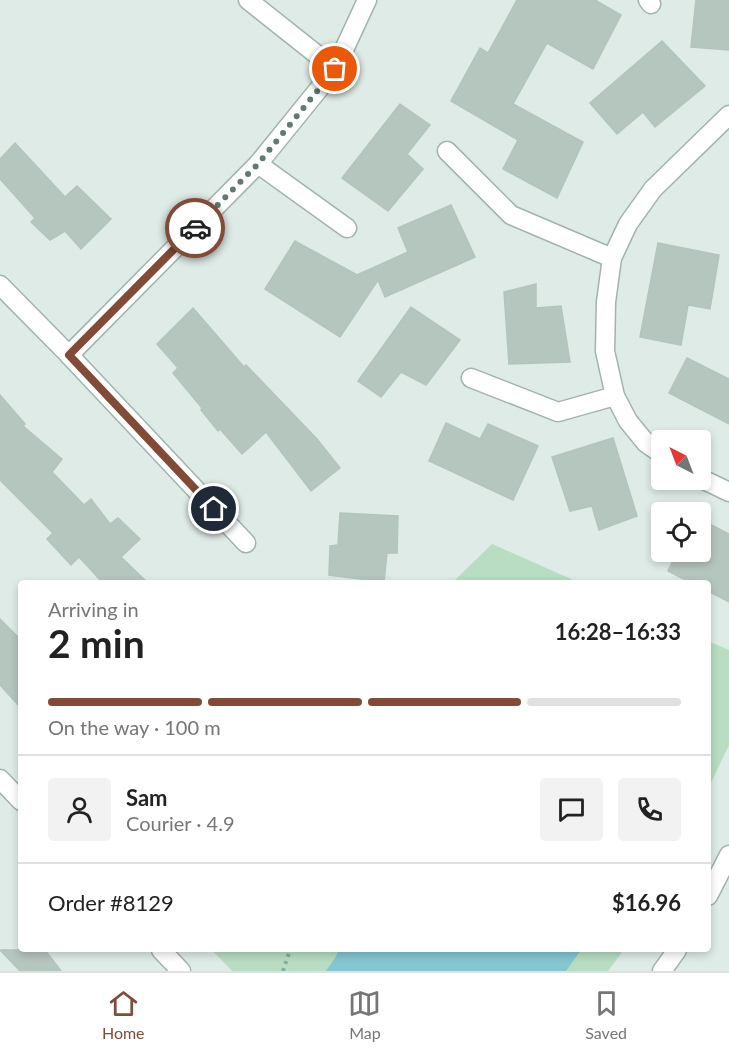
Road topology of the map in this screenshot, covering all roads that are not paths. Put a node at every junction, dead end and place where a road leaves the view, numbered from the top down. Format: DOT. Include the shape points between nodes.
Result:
graph roads {
  1 [pos="248,0"];
  2 [pos="367,0"];
  3 [pos="335,69"];
  4 [pos="729,115"];
  5 [pos="447,151"];
  6 [pos="258,164"];
  7 [pos="347,228"];
  8 [pos="612,258"];
  9 [pos="0,285"];
  10 [pos="69,355"];
  11 [pos="471,378"];
  12 [pos="615,396"];
  13 [pos="651,446"];
  14 [pos="711,483"];
  15 [pos="729,492"];
  16 [pos="246,543"];
  17 [pos="0,779"];
  18 [pos="18,798"];
  19 [pos="729,855"];
  20 [pos="711,890"];
  21 [pos="163,952"];
  22 [pos="676,952"];
  23 [pos="181,971"];
  24 [pos="662,971"];
  1 -- 3 [label="street"];
  2 -- 3 [label="street"];
  3 -- 6 [label="street"];
  4 -- 8 [label="street" via="653,189 628,224"];
  5 -- 8 [label="street" via="511,215"];
  6 -- 7 [label="street"];
  6 -- 10 [label="street"];
  8 -- 12 [label="street" via="605,351"];
  9 -- 10 [label="street"];
  10 -- 16 [label="street"];
  11 -- 12 [label="street" via="558,412"];
  12 -- 13 [label="street" via="628,421"];
  14 -- 15 [label="street"];
  17 -- 18 [label="street"];
  19 -- 20 [label="street"];
  21 -- 23 [label="street"];
  22 -- 24 [label="street"];
}
